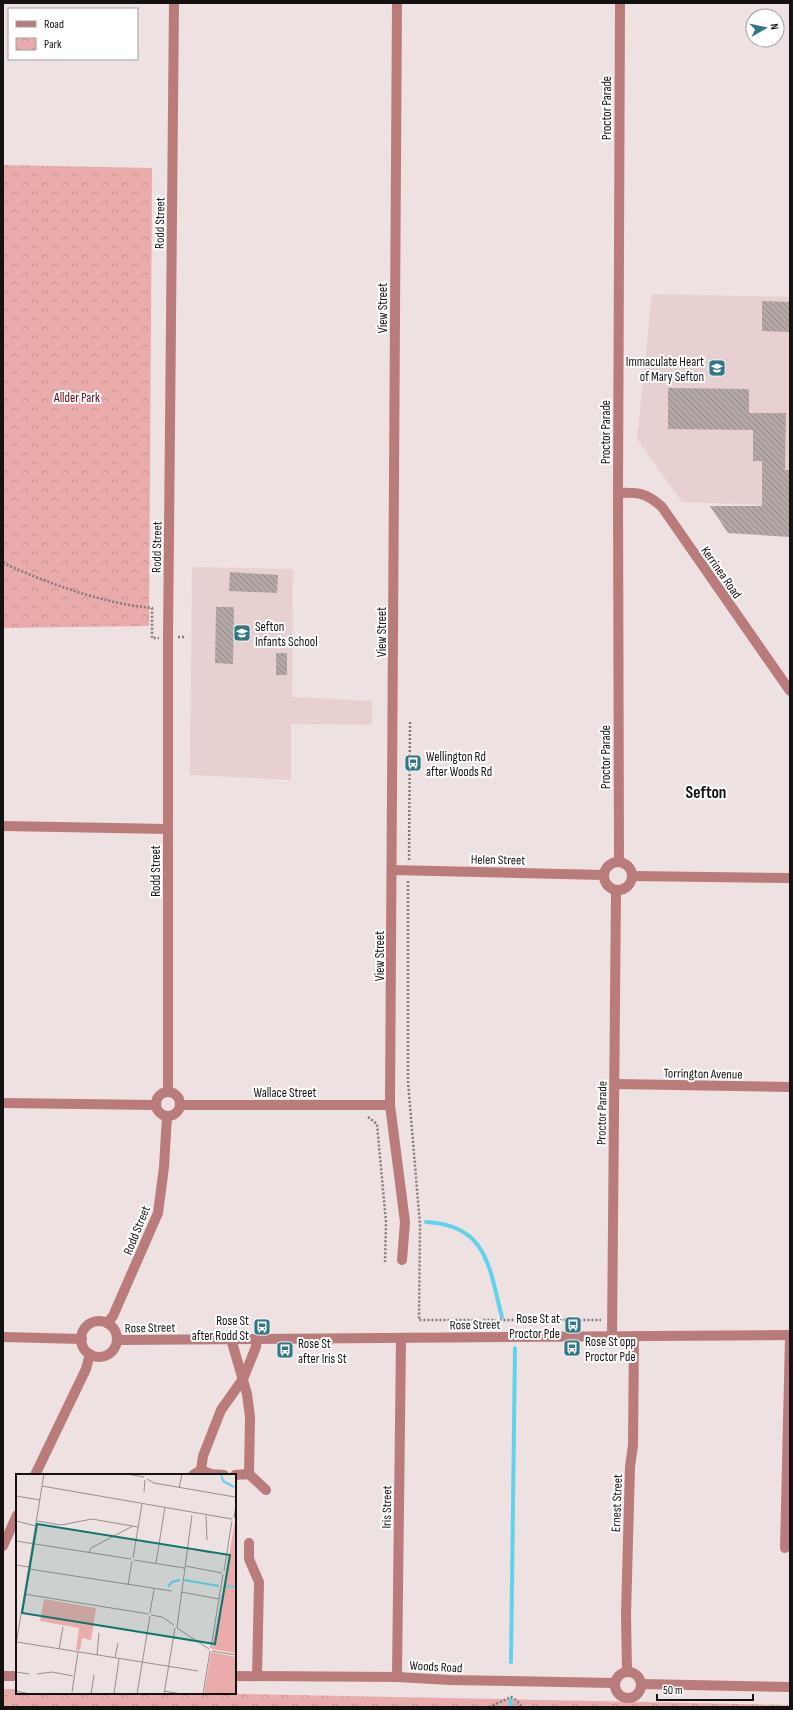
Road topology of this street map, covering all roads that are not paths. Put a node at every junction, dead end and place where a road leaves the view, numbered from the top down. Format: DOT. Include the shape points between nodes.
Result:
graph roads {
  1 [pos="174,3"];
  2 [pos="396,3"];
  3 [pos="620,3"];
  4 [pos="618,493"];
  5 [pos="790,691"];
  6 [pos="3,826"];
  7 [pos="168,829"];
  8 [pos="619,862"];
  9 [pos="392,870"];
  10 [pos="604,875"];
  11 [pos="632,876"];
  12 [pos="790,878"];
  13 [pos="616,891"];
  14 [pos="615,1084"];
  15 [pos="790,1087"];
  16 [pos="168,1092"];
  17 [pos="3,1103"];
  18 [pos="155,1104"];
  19 [pos="180,1105"];
  20 [pos="390,1106"];
  21 [pos="167,1116"];
  22 [pos="402,1260"];
  23 [pos="107,1323"];
  24 [pos="612,1336"];
  25 [pos="634,1336"];
  26 [pos="790,1336"];
  27 [pos="3,1337"];
  28 [pos="257,1338"];
  29 [pos="402,1338"];
  30 [pos="82,1339"];
  31 [pos="231,1339"];
  32 [pos="117,1340"];
  33 [pos="90,1354"];
  34 [pos="243,1379"];
  35 [pos="197,1472"];
  36 [pos="36,1474"];
  37 [pos="211,1474"];
  38 [pos="249,1474"];
  39 [pos="236,1475"];
  40 [pos="266,1490"];
  41 [pos="16,1517"];
  42 [pos="249,1543"];
  43 [pos="3,1546"];
  44 [pos="785,1548"];
  45 [pos="627,1672"];
  46 [pos="3,1676"];
  47 [pos="16,1676"];
  48 [pos="236,1676"];
  49 [pos="257,1676"];
  50 [pos="397,1677"];
  51 [pos="614,1683"];
  52 [pos="641,1684"];
  53 [pos="790,1687"];
  1 -- 7 [label="street, Rodd Street"];
  2 -- 9 [label="street, View Street"];
  3 -- 4 [label="street, Proctor Parade"];
  4 -- 5 [label="street, Kerrinea Road" via="635,492 652,497 662,507"];
  4 -- 8 [label="street, Proctor Parade"];
  6 -- 7 [label="street"];
  7 -- 16 [label="street, Rodd Street"];
  8 -- 10 [label="street" via="610,864"];
  8 -- 11 [label="street" via="627,865"];
  9 -- 10 [label="street, Helen Street"];
  9 -- 20 [label="street, View Street"];
  10 -- 13 [label="street" via="607,886"];
  11 -- 12 [label="street"];
  11 -- 13 [label="street" via="629,886"];
  13 -- 14 [label="street, Proctor Parade"];
  14 -- 15 [label="street, Torrington Avenue"];
  14 -- 24 [label="street, Proctor Parade"];
  16 -- 18 [label="street" via="158,1096"];
  16 -- 19 [label="street" via="177,1096"];
  17 -- 18 [label="street"];
  18 -- 21 [label="street" via="157,1111"];
  19 -- 20 [label="street, Wallace Street"];
  19 -- 21 [label="street" via="175,1114"];
  20 -- 22 [label="street, View Street" via="405,1222"];
  21 -- 23 [label="street, Rodd Street" via="158,1213 113,1316"];
  23 -- 30 [label="street" via="101,1321 90,1324 82,1333"];
  23 -- 32 [label="street" via="114,1328"];
  24 -- 25 [label="street, Rose Street"];
  24 -- 29 [label="street, Rose Street"];
  25 -- 26 [label="street, Rose Street"];
  25 -- 45 [label="street, Ernest Street" via="633,1445 630,1467 626,1615"];
  26 -- 44 [label="street"];
  27 -- 30 [label="street"];
  28 -- 29 [label="street, Rose Street"];
  28 -- 31 [label="street, Rose Street"];
  28 -- 34 [label="street"];
  29 -- 50 [label="street, Iris Street"];
  30 -- 33 [label="street" via="82,1345"];
  31 -- 32 [label="street, Rose Street"];
  31 -- 34 [label="street"];
  32 -- 33 [label="street" via="114,1348 106,1355 101,1357"];
  33 -- 36 [label="street" via="86,1369"];
  34 -- 35 [label="street" via="221,1410"];
  34 -- 38 [label="street" via="250,1417"];
  35 -- 37 [label="street"];
  38 -- 39 [label="street"];
  38 -- 40 [label="street"];
  41 -- 43 [label="street"];
  42 -- 49 [label="street" via="249,1558 259,1582"];
  45 -- 51 [label="street" via="618,1675"];
  45 -- 52 [label="street" via="638,1676"];
  46 -- 47 [label="street"];
  48 -- 49 [label="street, Woods Road"];
  49 -- 50 [label="street, Woods Road"];
  50 -- 51 [label="street, Woods Road"];
  51 -- 52 [label="street" via="619,1696 628,1699 636,1696"];
  52 -- 53 [label="street"];
}
